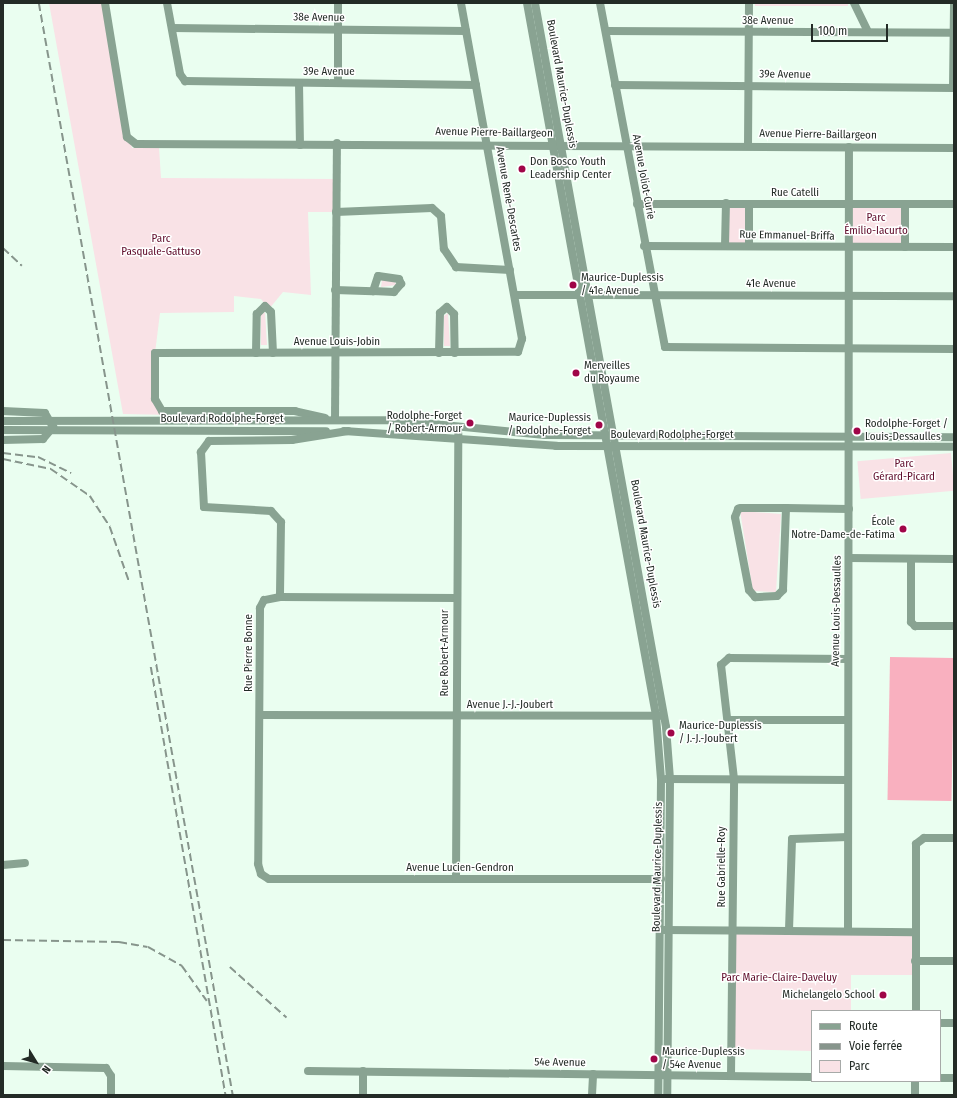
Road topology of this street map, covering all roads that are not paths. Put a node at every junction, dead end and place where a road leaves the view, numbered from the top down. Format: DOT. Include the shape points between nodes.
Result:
graph roads {
  1 [pos="105,3"];
  2 [pos="167,3"];
  3 [pos="338,3"];
  4 [pos="461,3"];
  5 [pos="527,3"];
  6 [pos="535,3"];
  7 [pos="600,3"];
  8 [pos="749,3"];
  9 [pos="854,3"];
  10 [pos="954,3"];
  11 [pos="172,28"];
  12 [pos="337,29"];
  13 [pos="466,30"];
  14 [pos="606,32"];
  15 [pos="748,32"];
  16 [pos="868,32"];
  17 [pos="954,33"];
  18 [pos="338,82"];
  19 [pos="299,83"];
  20 [pos="476,85"];
  21 [pos="615,86"];
  22 [pos="748,86"];
  23 [pos="954,88"];
  24 [pos="337,143"];
  25 [pos="300,144"];
  26 [pos="487,144"];
  27 [pos="552,145"];
  28 [pos="561,145"];
  29 [pos="626,145"];
  30 [pos="748,146"];
  31 [pos="849,147"];
  32 [pos="954,148"];
  33 [pos="726,203"];
  34 [pos="637,204"];
  35 [pos="749,204"];
  36 [pos="848,204"];
  37 [pos="905,204"];
  38 [pos="954,204"];
  39 [pos="336,212"];
  40 [pos="644,246"];
  41 [pos="725,246"];
  42 [pos="749,246"];
  43 [pos="848,247"];
  44 [pos="905,247"];
  45 [pos="954,248"];
  46 [pos="510,270"];
  47 [pos="335,290"];
  48 [pos="373,291"];
  49 [pos="515,295"];
  50 [pos="580,295"];
  51 [pos="589,295"];
  52 [pos="653,295"];
  53 [pos="847,296"];
  54 [pos="954,296"];
  55 [pos="848,349"];
  56 [pos="954,350"];
  57 [pos="518,352"];
  58 [pos="256,353"];
  59 [pos="273,353"];
  60 [pos="439,353"];
  61 [pos="455,353"];
  62 [pos="336,354"];
  63 [pos="158,408"];
  64 [pos="3,411"];
  65 [pos="333,420"];
  66 [pos="392,420"];
  67 [pos="3,421"];
  68 [pos="459,428"];
  69 [pos="3,430"];
  70 [pos="348,431"];
  71 [pos="391,432"];
  72 [pos="605,436"];
  73 [pos="615,437"];
  74 [pos="848,437"];
  75 [pos="954,437"];
  76 [pos="458,438"];
  77 [pos="3,440"];
  78 [pos="607,446"];
  79 [pos="617,446"];
  80 [pos="849,446"];
  81 [pos="954,447"];
  82 [pos="786,508"];
  83 [pos="849,509"];
  84 [pos="849,558"];
  85 [pos="911,559"];
  86 [pos="954,559"];
  87 [pos="280,596"];
  88 [pos="457,598"];
  89 [pos="954,626"];
  90 [pos="848,659"];
  91 [pos="260,715"];
  92 [pos="456,716"];
  93 [pos="660,716"];
  94 [pos="730,720"];
  95 [pos="847,720"];
  96 [pos="661,779"];
  97 [pos="670,779"];
  98 [pos="734,779"];
  99 [pos="848,780"];
  100 [pos="848,837"];
  101 [pos="954,838"];
  102 [pos="25,863"];
  103 [pos="3,865"];
  104 [pos="261,874"];
  105 [pos="456,879"];
  106 [pos="661,879"];
  107 [pos="664,930"];
  108 [pos="733,930"];
  109 [pos="789,930"];
  110 [pos="848,931"];
  111 [pos="915,932"];
  112 [pos="915,961"];
  113 [pos="954,961"];
  114 [pos="916,1010"];
  115 [pos="941,1023"];
  116 [pos="954,1023"];
  117 [pos="3,1066"];
  118 [pos="308,1071"];
  119 [pos="363,1071"];
  120 [pos="592,1074"];
  121 [pos="658,1075"];
  122 [pos="667,1075"];
  123 [pos="731,1076"];
  124 [pos="811,1077"];
  125 [pos="941,1078"];
  126 [pos="954,1078"];
  127 [pos="916,1082"];
  128 [pos="111,1095"];
  129 [pos="363,1095"];
  130 [pos="592,1095"];
  131 [pos="658,1095"];
  132 [pos="667,1095"];
  133 [pos="915,1095"];
  1 -- 25 [label="street, Avenue Pierre-Baillargeon" via="130,142"];
  2 -- 11 [label="street"];
  3 -- 12 [label="street"];
  4 -- 13 [label="street, Avenue René-Descartes"];
  5 -- 27 [label="street, Boulevard Maurice-Duplessis"];
  6 -- 28 [label="street, Boulevard Maurice-Duplessis"];
  7 -- 14 [label="street, Avenue Joliot-Curie"];
  8 -- 15 [label="street"];
  9 -- 16 [label="street"];
  10 -- 17 [label="street"];
  11 -- 12 [label="street, 38e Avenue"];
  11 -- 19 [label="street, 39e Avenue" via="182,80"];
  12 -- 13 [label="street, 38e Avenue"];
  12 -- 18 [label="street"];
  13 -- 20 [label="street, Avenue René-Descartes"];
  14 -- 15 [label="street, 38e Avenue"];
  14 -- 21 [label="street, Avenue Joliot-Curie"];
  15 -- 16 [label="street, 38e Avenue"];
  15 -- 22 [label="street"];
  16 -- 17 [label="street, 38e Avenue"];
  17 -- 23 [label="street"];
  18 -- 19 [label="street, 39e Avenue"];
  18 -- 20 [label="street, 39e Avenue"];
  19 -- 25 [label="street"];
  20 -- 26 [label="street, Avenue René-Descartes"];
  21 -- 22 [label="street, 39e Avenue"];
  21 -- 29 [label="street, Avenue Joliot-Curie"];
  22 -- 23 [label="street, 39e Avenue"];
  22 -- 30 [label="street"];
  24 -- 25 [label="street, Avenue Pierre-Baillargeon"];
  24 -- 26 [label="street, Avenue Pierre-Baillargeon"];
  24 -- 39 [label="street"];
  26 -- 27 [label="street, Avenue Pierre-Baillargeon"];
  26 -- 46 [label="street, Avenue René-Descartes"];
  27 -- 28 [label="street, Avenue Pierre-Baillargeon"];
  27 -- 50 [label="street, Boulevard Maurice-Duplessis"];
  28 -- 29 [label="street, Avenue Pierre-Baillargeon"];
  28 -- 51 [label="street, Boulevard Maurice-Duplessis"];
  29 -- 30 [label="street, Avenue Pierre-Baillargeon"];
  29 -- 34 [label="street, Avenue Joliot-Curie"];
  30 -- 31 [label="street, Avenue Pierre-Baillargeon"];
  31 -- 32 [label="street, Avenue Pierre-Baillargeon"];
  31 -- 36 [label="street, Avenue Louis-Dessaulles"];
  33 -- 34 [label="street, Rue Catelli"];
  33 -- 35 [label="street, Rue Catelli"];
  33 -- 41 [label="street"];
  34 -- 40 [label="street, Avenue Joliot-Curie"];
  35 -- 36 [label="street, Rue Catelli"];
  35 -- 42 [label="street"];
  36 -- 37 [label="street, Rue Catelli"];
  36 -- 43 [label="street, Avenue Louis-Dessaulles"];
  37 -- 38 [label="street, Rue Catelli"];
  37 -- 44 [label="street"];
  39 -- 46 [label="street" via="432,208 441,216 444,249 456,266"];
  39 -- 47 [label="street"];
  40 -- 41 [label="street, Rue Emmanuel-Briffa"];
  40 -- 52 [label="street, Avenue Joliot-Curie"];
  41 -- 42 [label="street, Rue Emmanuel-Briffa"];
  42 -- 43 [label="street, Rue Emmanuel-Briffa"];
  43 -- 44 [label="street, Rue Emmanuel-Briffa"];
  43 -- 53 [label="street, Avenue Louis-Dessaulles"];
  44 -- 45 [label="street, Rue Emmanuel-Briffa"];
  46 -- 49 [label="street, Avenue René-Descartes"];
  47 -- 48 [label="street"];
  47 -- 62 [label="street"];
  49 -- 50 [label="street"];
  49 -- 57 [label="street, Avenue René-Descartes" via="522,339"];
  50 -- 72 [label="street, Boulevard Maurice-Duplessis"];
  51 -- 52 [label="street, 41e Avenue"];
  51 -- 73 [label="street, Boulevard Maurice-Duplessis"];
  52 -- 53 [label="street, 41e Avenue"];
  52 -- 55 [label="street, Avenue Joliot-Curie" via="661,342 671,349"];
  53 -- 54 [label="street, 41e Avenue"];
  53 -- 55 [label="street, Avenue Louis-Dessaulles"];
  55 -- 56 [label="street"];
  55 -- 74 [label="street, Avenue Louis-Dessaulles"];
  57 -- 61 [label="street, Avenue Louis-Jobin"];
  58 -- 59 [label="street, Avenue Louis-Jobin"];
  58 -- 59 [label="street" via="257,314 265,306 271,312"];
  58 -- 63 [label="street, Avenue Louis-Jobin" via="155,353 154,399"];
  59 -- 62 [label="street, Avenue Louis-Jobin"];
  60 -- 61 [label="street, Avenue Louis-Jobin"];
  60 -- 61 [label="street" via="440,313 447,307 454,314"];
  60 -- 62 [label="street, Avenue Louis-Jobin"];
  62 -- 65 [label="street"];
  63 -- 65 [label="street, Boulevard Rodolphe-Forget" via="179,413 295,411"];
  64 -- 77 [label="street, bridge" via="45,413 52,427 43,439"];
  65 -- 66 [label="street, Boulevard Rodolphe-Forget"];
  65 -- 67 [label="street, Boulevard Rodolphe-Forget"];
  66 -- 68 [label="street, Boulevard Rodolphe-Forget"];
  66 -- 71 [label="street"];
  68 -- 72 [label="street, Boulevard Rodolphe-Forget"];
  68 -- 76 [label="street, Rue Robert-Armour"];
  69 -- 70 [label="street, Boulevard Rodolphe-Forget"];
  70 -- 71 [label="street, Boulevard Rodolphe-Forget"];
  70 -- 87 [label="street" via="292,440 205,443 201,452 204,508 275,512 281,522"];
  71 -- 76 [label="street, Boulevard Rodolphe-Forget"];
  72 -- 73 [label="street, Boulevard Rodolphe-Forget"];
  72 -- 78 [label="street, Boulevard Maurice-Duplessis"];
  73 -- 74 [label="street, Boulevard Rodolphe-Forget"];
  73 -- 79 [label="street, Boulevard Maurice-Duplessis"];
  74 -- 75 [label="street, Boulevard Rodolphe-Forget"];
  74 -- 80 [label="street, Avenue Louis-Dessaulles"];
  76 -- 78 [label="street, Boulevard Rodolphe-Forget" via="556,446"];
  76 -- 88 [label="street, Rue Robert-Armour"];
  78 -- 79 [label="street, Boulevard Rodolphe-Forget"];
  78 -- 93 [label="street, Boulevard Maurice-Duplessis"];
  79 -- 80 [label="street, Boulevard Rodolphe-Forget"];
  79 -- 93 [label="street, Boulevard Maurice-Duplessis"];
  80 -- 81 [label="street, Boulevard Rodolphe-Forget"];
  80 -- 83 [label="street, Avenue Louis-Dessaulles"];
  82 -- 82 [label="street" via="741,508 736,513 749,590 755,597 777,596 783,590"];
  82 -- 83 [label="street"];
  83 -- 84 [label="street, Avenue Louis-Dessaulles"];
  84 -- 85 [label="street"];
  84 -- 90 [label="street, Avenue Louis-Dessaulles"];
  85 -- 86 [label="street"];
  85 -- 89 [label="street" via="911,622 915,626"];
  87 -- 88 [label="street"];
  87 -- 91 [label="street, Rue Pierre Bonne" via="264,600 260,608"];
  88 -- 92 [label="street, Rue Robert-Armour"];
  90 -- 94 [label="street, Rue Gabrielle-Roy" via="724,660 722,679"];
  90 -- 95 [label="street, Avenue Louis-Dessaulles"];
  91 -- 92 [label="street, Avenue J.-J.-Joubert"];
  91 -- 104 [label="street, Rue Pierre Bonne" via="258,864"];
  92 -- 93 [label="street, Avenue J.-J.-Joubert"];
  92 -- 105 [label="street, Rue Robert-Armour"];
  93 -- 96 [label="street, Boulevard Maurice-Duplessis"];
  93 -- 97 [label="street, Boulevard Maurice-Duplessis"];
  94 -- 95 [label="street"];
  94 -- 98 [label="street, Rue Gabrielle-Roy"];
  95 -- 99 [label="street, Avenue Louis-Dessaulles"];
  96 -- 97 [label="street"];
  96 -- 106 [label="street, Boulevard Maurice-Duplessis"];
  97 -- 98 [label="street"];
  97 -- 107 [label="street, Boulevard Maurice-Duplessis"];
  98 -- 99 [label="street"];
  98 -- 108 [label="street, Rue Gabrielle-Roy"];
  99 -- 100 [label="street, Avenue Louis-Dessaulles"];
  100 -- 109 [label="street" via="792,839"];
  100 -- 110 [label="street, Avenue Louis-Dessaulles"];
  101 -- 111 [label="street" via="918,840"];
  102 -- 103 [label="street"];
  104 -- 105 [label="street, Avenue Lucien-Gendron" via="269,879"];
  105 -- 106 [label="street, Avenue Lucien-Gendron"];
  106 -- 107 [label="street, Boulevard Maurice-Duplessis"];
  107 -- 108 [label="street"];
  107 -- 121 [label="street, Boulevard Maurice-Duplessis"];
  107 -- 122 [label="street, Boulevard Maurice-Duplessis"];
  108 -- 109 [label="street"];
  108 -- 123 [label="street, Rue Gabrielle-Roy"];
  109 -- 110 [label="street"];
  110 -- 111 [label="street"];
  111 -- 112 [label="street"];
  112 -- 113 [label="street"];
  112 -- 114 [label="street"];
  115 -- 116 [label="street"];
  117 -- 128 [label="street" via="108,1070"];
  118 -- 119 [label="street, 54e Avenue"];
  119 -- 120 [label="street, 54e Avenue"];
  119 -- 129 [label="street"];
  120 -- 121 [label="street, 54e Avenue"];
  120 -- 130 [label="street"];
  121 -- 122 [label="street, 54e Avenue"];
  121 -- 131 [label="street, Boulevard Maurice-Duplessis"];
  122 -- 123 [label="street, 54e Avenue"];
  122 -- 132 [label="street, Boulevard Maurice-Duplessis"];
  123 -- 124 [label="street, 54e Avenue"];
  125 -- 126 [label="street"];
  127 -- 133 [label="street"];
}
